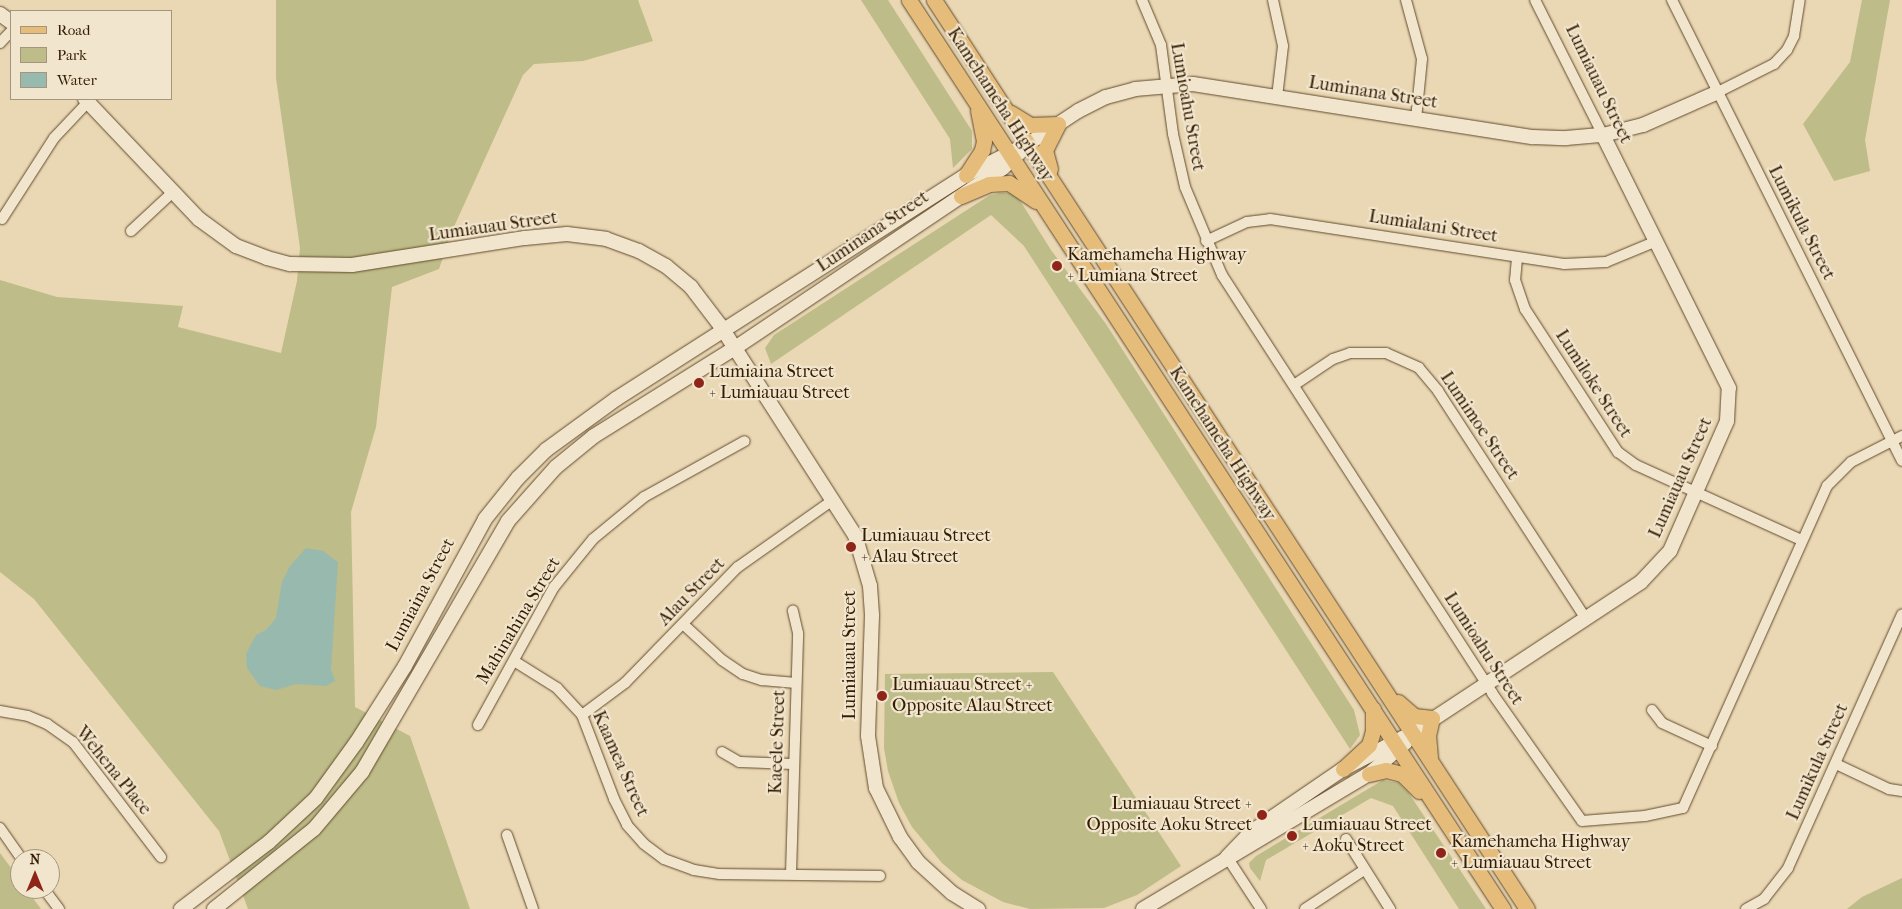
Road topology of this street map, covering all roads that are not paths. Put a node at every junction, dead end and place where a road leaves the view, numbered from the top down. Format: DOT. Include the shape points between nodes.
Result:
graph roads {
  1 [pos="909,0"];
  2 [pos="934,0"];
  3 [pos="1142,0"];
  4 [pos="1273,0"];
  5 [pos="1406,0"];
  6 [pos="1536,0"];
  7 [pos="1672,0"];
  8 [pos="1800,0"];
  9 [pos="10,32"];
  10 [pos="0,43"];
  11 [pos="1166,85"];
  12 [pos="1718,92"];
  13 [pos="1277,97"];
  14 [pos="87,100"];
  15 [pos="976,100"];
  16 [pos="1004,108"];
  17 [pos="1416,119"];
  18 [pos="1058,124"];
  19 [pos="1603,135"];
  20 [pos="1028,144"];
  21 [pos="1011,156"];
  22 [pos="966,175"];
  23 [pos="173,192"];
  24 [pos="1060,192"];
  25 [pos="961,196"];
  26 [pos="1047,210"];
  27 [pos="2,219"];
  28 [pos="131,231"];
  29 [pos="1206,241"];
  30 [pos="1654,242"];
  31 [pos="1517,258"];
  32 [pos="724,330"];
  33 [pos="735,348"];
  34 [pos="1294,385"];
  35 [pos="1897,438"];
  36 [pos="745,441"];
  37 [pos="1902,460"];
  38 [pos="1697,492"];
  39 [pos="833,500"];
  40 [pos="1801,540"];
  41 [pos="793,611"];
  42 [pos="1902,614"];
  43 [pos="1585,618"];
  44 [pos="683,624"];
  45 [pos="514,661"];
  46 [pos="796,683"];
  47 [pos="1486,684"];
  48 [pos="1384,691"];
  49 [pos="1373,709"];
  50 [pos="1652,710"];
  51 [pos="0,712"];
  52 [pos="582,715"];
  53 [pos="1432,718"];
  54 [pos="478,725"];
  55 [pos="1412,733"];
  56 [pos="1397,745"];
  57 [pos="1712,746"];
  58 [pos="722,752"];
  59 [pos="1431,761"];
  60 [pos="794,764"];
  61 [pos="1836,764"];
  62 [pos="1342,768"];
  63 [pos="1369,774"];
  64 [pos="1902,791"];
  65 [pos="1436,806"];
  66 [pos="0,828"];
  67 [pos="507,836"];
  68 [pos="1346,839"];
  69 [pos="15,849"];
  70 [pos="161,857"];
  71 [pos="1227,857"];
  72 [pos="1364,870"];
  73 [pos="791,874"];
  74 [pos="880,876"];
  75 [pos="181,909"];
  76 [pos="214,909"];
  77 [pos="533,909"];
  78 [pos="978,909"];
  79 [pos="1143,909"];
  80 [pos="1261,909"];
  81 [pos="1305,909"];
  82 [pos="1390,909"];
  83 [pos="1503,909"];
  84 [pos="1527,909"];
  85 [pos="1746,909"];
  1 -- 15 [label="main road, Kamehameha Highway"];
  2 -- 16 [label="main road, Kamehameha Highway"];
  3 -- 11 [label="street, Lumioahu Street" via="1161,45"];
  4 -- 13 [label="street" via="1283,46"];
  5 -- 17 [label="street" via="1422,59"];
  6 -- 19 [label="street, Lumiauau Street"];
  7 -- 12 [label="street, Lumikula Street"];
  8 -- 12 [label="street" via="1794,36 1774,64"];
  9 -- 10 [label="street"];
  11 -- 13 [label="street, Luminana Street" via="1217,87"];
  11 -- 18 [label="street, Luminana Street" via="1106,97"];
  11 -- 29 [label="street, Lumioahu Street" via="1178,159 1192,208"];
  12 -- 19 [label="street, Luminana Street" via="1676,113"];
  12 -- 35 [label="street, Lumikula Street"];
  13 -- 17 [label="street, Luminana Street"];
  14 -- 23 [label="street, Lumiauau Street"];
  14 -- 27 [label="street" via="54,138"];
  15 -- 21 [label="main road, Kamehameha Highway"];
  15 -- 22 [label="main road" via="984,141 980,155"];
  16 -- 18 [label="main road" via="1030,126"];
  16 -- 20 [label="main road, Kamehameha Highway"];
  17 -- 19 [label="street, Luminana Street" via="1533,137"];
  18 -- 20 [label="street, Luminana Street"];
  18 -- 24 [label="main road" via="1045,155"];
  19 -- 30 [label="street, Lumiauau Street"];
  20 -- 21 [label="street, Luminana Street"];
  20 -- 24 [label="main road, Kamehameha Highway"];
  21 -- 22 [label="street, Luminana Street"];
  21 -- 25 [label="street, Luminana Street"];
  21 -- 26 [label="main road, Kamehameha Highway"];
  22 -- 32 [label="street, Luminana Street"];
  23 -- 28 [label="street"];
  23 -- 32 [label="street, Lumiauau Street" via="198,219 236,246 290,264 380,262 553,235 606,239 640,251 671,270 703,300"];
  24 -- 48 [label="main road, Kamehameha Highway"];
  25 -- 26 [label="main road" via="989,184 1009,183 1022,189"];
  25 -- 33 [label="street, Luminana Street"];
  26 -- 49 [label="main road, Kamehameha Highway"];
  29 -- 31 [label="street, Lumialani Street" via="1246,222 1270,219"];
  29 -- 34 [label="street, Lumioahu Street" via="1232,291"];
  30 -- 31 [label="street, Lumialani Street" via="1622,257 1590,264"];
  30 -- 38 [label="street, Lumiauau Street" via="1729,388 1727,421"];
  31 -- 38 [label="street, Lumiloke Street" via="1515,280 1524,310 1618,452 1636,465"];
  32 -- 33 [label="street, Lumiauau Street"];
  32 -- 75 [label="street, Lumiaina Street" via="574,427 518,478 484,519 405,666 356,744 316,798 269,842"];
  33 -- 39 [label="street, Lumiauau Street"];
  33 -- 76 [label="street, Lumiaina Street" via="594,436 556,467 508,521 362,772 314,829"];
  34 -- 43 [label="street, Lumimoe Street" via="1333,358 1350,353 1386,354 1419,368 1443,399"];
  34 -- 47 [label="street, Lumioahu Street"];
  35 -- 37 [label="street, Lumikula Street"];
  35 -- 40 [label="street, Lumioahu Street" via="1851,462 1834,476"];
  36 -- 45 [label="street, Mahinahina Street" via="644,497 592,539 554,587"];
  38 -- 40 [label="street, Lumiloke Street"];
  38 -- 43 [label="street, Lumiauau Street" via="1670,552 1659,566 1641,582"];
  39 -- 44 [label="street, Alau Street" via="738,567"];
  39 -- 78 [label="street, Lumiauau Street" via="855,535 870,586 868,736 876,788 891,822 918,862 952,893"];
  40 -- 57 [label="street, Lumioahu Street"];
  41 -- 46 [label="street, Kaeele Street" via="798,633"];
  42 -- 61 [label="street, Lumikula Street"];
  43 -- 47 [label="street, Lumiauau Street"];
  44 -- 46 [label="street" via="722,660 743,674 762,680"];
  44 -- 52 [label="street, Alau Street" via="626,683"];
  45 -- 52 [label="street, Kaamea Street" via="557,688"];
  45 -- 54 [label="street, Mahinahina Street"];
  46 -- 60 [label="street, Kaeele Street"];
  47 -- 53 [label="street, Lumiauau Street"];
  47 -- 57 [label="street, Lumioahu Street" via="1558,792 1582,821 1645,816 1682,808"];
  48 -- 53 [label="main road" via="1414,716"];
  48 -- 55 [label="main road, Kamehameha Highway"];
  49 -- 56 [label="main road, Kamehameha Highway"];
  49 -- 62 [label="main road" via="1369,744"];
  50 -- 57 [label="street" via="1662,723"];
  51 -- 70 [label="street, Wehena Place" via="47,724 73,742"];
  52 -- 73 [label="street, Kaamea Street" via="622,816 649,848 673,864 706,872"];
  53 -- 55 [label="street, Lumiauau Street"];
  53 -- 59 [label="main road" via="1428,735"];
  55 -- 56 [label="street, Lumiauau Street"];
  55 -- 59 [label="main road, Kamehameha Highway"];
  56 -- 62 [label="street, Lumiauau Street"];
  56 -- 63 [label="street, Lumiauau Street"];
  56 -- 65 [label="main road, Kamehameha Highway"];
  58 -- 60 [label="street" via="739,762"];
  59 -- 84 [label="main road, Kamehameha Highway"];
  60 -- 73 [label="street, Kaeele Street"];
  61 -- 64 [label="street" via="1890,789"];
  61 -- 85 [label="street, Lumikula Street" via="1780,883"];
  62 -- 71 [label="street, Lumiauau Street" via="1251,832"];
  63 -- 65 [label="main road" via="1386,770 1402,774"];
  63 -- 71 [label="street, Lumiauau Street" via="1259,842"];
  65 -- 83 [label="main road, Kamehameha Highway"];
  66 -- 69 [label="street"];
  67 -- 77 [label="street"];
  68 -- 72 [label="street"];
  71 -- 79 [label="street, Lumiauau Street"];
  71 -- 80 [label="street"];
  72 -- 81 [label="street"];
  72 -- 82 [label="street"];
  73 -- 74 [label="street, Kaamea Street"];
}
